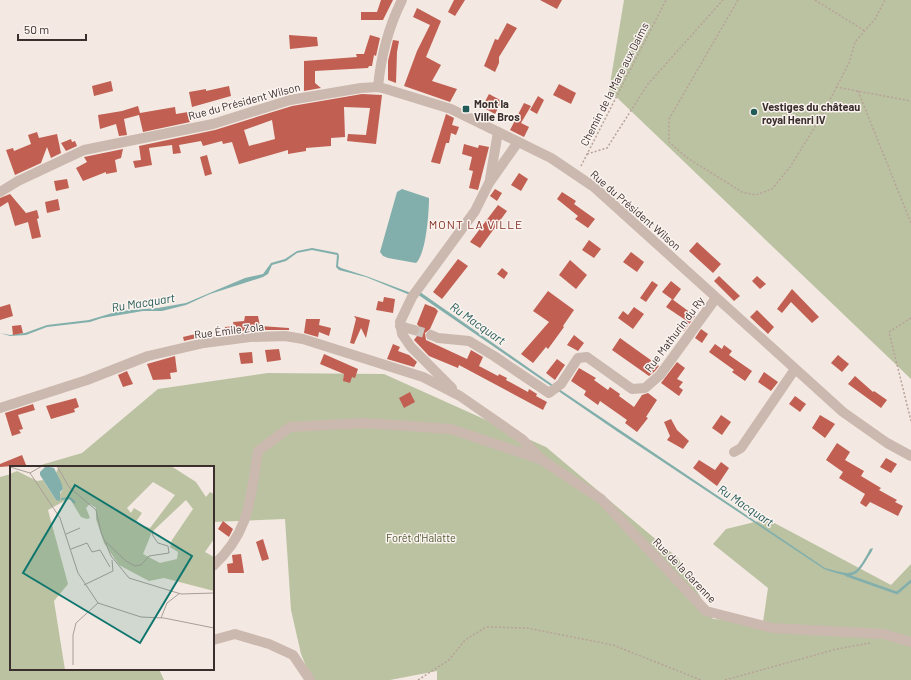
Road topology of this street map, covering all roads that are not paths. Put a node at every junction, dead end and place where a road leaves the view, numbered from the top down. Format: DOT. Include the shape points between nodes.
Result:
graph roads {
  1 [pos="402,0"];
  2 [pos="378,87"];
  3 [pos="498,132"];
  4 [pos="518,142"];
  5 [pos="489,183"];
  6 [pos="0,192"];
  7 [pos="716,298"];
  8 [pos="400,326"];
  9 [pos="414,330"];
  10 [pos="431,335"];
  11 [pos="795,369"];
  12 [pos="460,396"];
  13 [pos="0,408"];
  14 [pos="734,452"];
  15 [pos="911,456"];
  16 [pos="542,460"];
  17 [pos="214,565"];
  18 [pos="214,640"];
  19 [pos="911,642"];
  20 [pos="310,680"];
  1 -- 2 [label="street" via="388,31"];
  2 -- 3 [label="street, Rue du Président Wilson" via="451,109"];
  2 -- 6 [label="street, Rue du Président Wilson" via="290,100 213,124 84,150"];
  3 -- 4 [label="street, Rue du Président Wilson"];
  3 -- 5 [label="street"];
  4 -- 5 [label="street"];
  4 -- 7 [label="street, Rue du Président Wilson" via="551,158 594,187"];
  5 -- 8 [label="street" via="475,211 412,298"];
  7 -- 10 [label="street, Rue Mathurin du Ry" via="660,375 645,388 632,389 587,357 578,358 561,384 549,393 469,341"];
  7 -- 11 [label="street, Rue du Président Wilson"];
  8 -- 9 [label="street"];
  8 -- 12 [label="street" via="411,347"];
  11 -- 14 [label="street" via="741,448"];
  11 -- 15 [label="street, Rue du Président Wilson" via="843,412 887,444"];
  12 -- 13 [label="street, Rue Émile Zola" via="423,377 327,346 285,336 250,337 204,343 148,356 88,380"];
  12 -- 16 [label="street" via="522,439"];
  16 -- 17 [label="street" via="451,430 363,423 290,427 258,451 243,529"];
  16 -- 19 [label="street, Rue de la Garenne" via="601,499 706,611 772,628 884,634"];
  18 -- 20 [label="street" via="236,634 269,644 292,655"];
}
